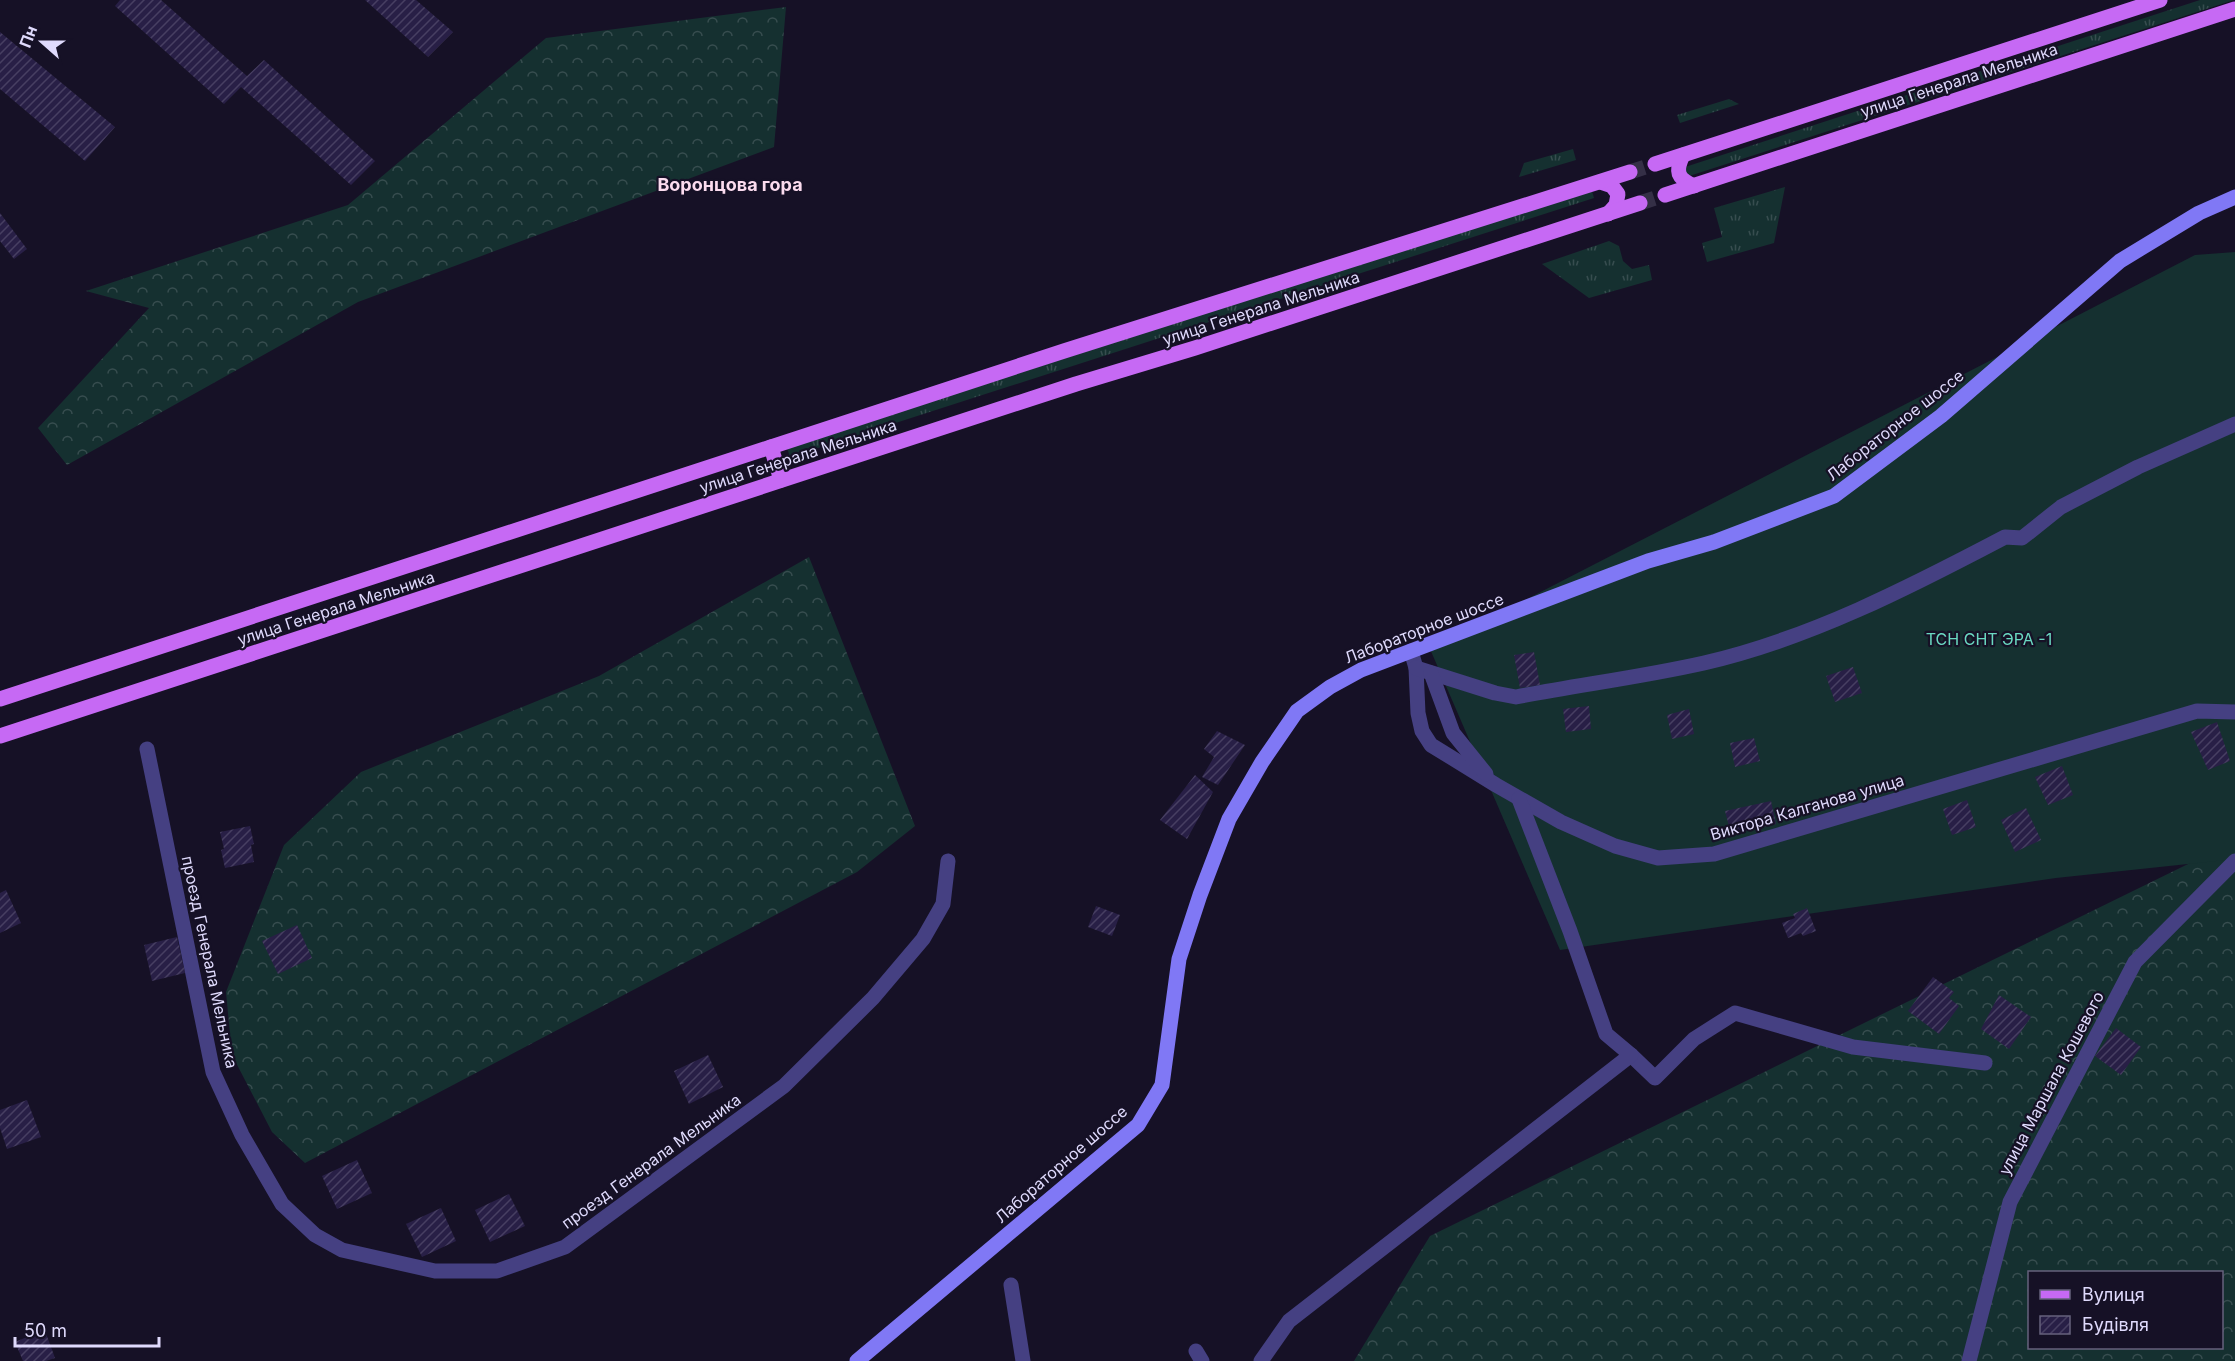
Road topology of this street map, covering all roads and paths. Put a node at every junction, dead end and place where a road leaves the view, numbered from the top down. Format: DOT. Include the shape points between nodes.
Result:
graph roads {
  1 [pos="2160,0"];
  2 [pos="2235,9"];
  3 [pos="1683,155"];
  4 [pos="1655,164"];
  5 [pos="1630,172"];
  6 [pos="1600,182"];
  7 [pos="1694,186"];
  8 [pos="1665,195"];
  9 [pos="2235,197"];
  10 [pos="1641,203"];
  11 [pos="1608,214"];
  12 [pos="2235,424"];
  13 [pos="771,447"];
  14 [pos="782,480"];
  15 [pos="1412,651"];
  16 [pos="1416,668"];
  17 [pos="1431,673"];
  18 [pos="0,699"];
  19 [pos="2235,712"];
  20 [pos="0,736"];
  21 [pos="147,749"];
  22 [pos="1496,786"];
  23 [pos="1519,799"];
  24 [pos="948,861"];
  25 [pos="2235,861"];
  26 [pos="1631,1055"];
  27 [pos="1985,1063"];
  28 [pos="1011,1285"];
  29 [pos="856,1361"];
  30 [pos="1023,1361"];
  31 [pos="1261,1361"];
  32 [pos="1969,1361"];
  1 -- 3 [label="main road, улица Генерала Мельника"];
  2 -- 7 [label="main road, улица Генерала Мельника"];
  3 -- 4 [label="main road, улица Генерала Мельника"];
  3 -- 7 [label="main road" via="1679,175"];
  5 -- 6 [label="main road, улица Генерала Мельника"];
  6 -- 11 [label="main road" via="1612,186 1618,194 1616,205"];
  6 -- 13 [label="main road, улица Генерала Мельника"];
  7 -- 8 [label="main road, улица Генерала Мельника"];
  9 -- 15 [label="main road, Лабораторное шоссе" via="2199,213 2120,261 1941,416 1834,496 1714,542 1648,561"];
  10 -- 11 [label="main road, улица Генерала Мельника"];
  11 -- 14 [label="main road, улица Генерала Мельника"];
  12 -- 17 [label="street" via="2061,507 2022,538 2005,537 1907,588 1780,641 1704,663 1516,697"];
  13 -- 14 [label="main road"];
  13 -- 18 [label="main road, улица Генерала Мельника"];
  14 -- 20 [label="main road, улица Генерала Мельника"];
  15 -- 16 [label="street, Виктора Калганова улица"];
  15 -- 29 [label="main road, Лабораторное шоссе" via="1361,670 1297,711 1229,819 1179,960 1162,1085 1138,1125"];
  16 -- 17 [label="street"];
  16 -- 22 [label="street, Виктора Калганова улица" via="1418,713 1422,731 1431,745"];
  17 -- 22 [label="street" via="1453,733"];
  19 -- 23 [label="street, Виктора Калганова улица" via="2197,711 1714,854 1658,858 1626,849 1561,822"];
  21 -- 24 [label="street, проезд Генерала Мельника" via="213,1072 242,1135 282,1204 315,1235 342,1250 435,1271 497,1271 565,1247 784,1086 873,998 923,939 943,904"];
  22 -- 23 [label="street, Виктора Калганова улица"];
  23 -- 26 [label="street" via="1606,1034"];
  25 -- 32 [label="street, улица Маршала Кошевого" via="2134,962 2010,1202"];
  26 -- 27 [label="street" via="1655,1078 1694,1039 1735,1013 1853,1047"];
  26 -- 31 [label="street" via="1289,1321"];
  28 -- 30 [label="street"];
}
